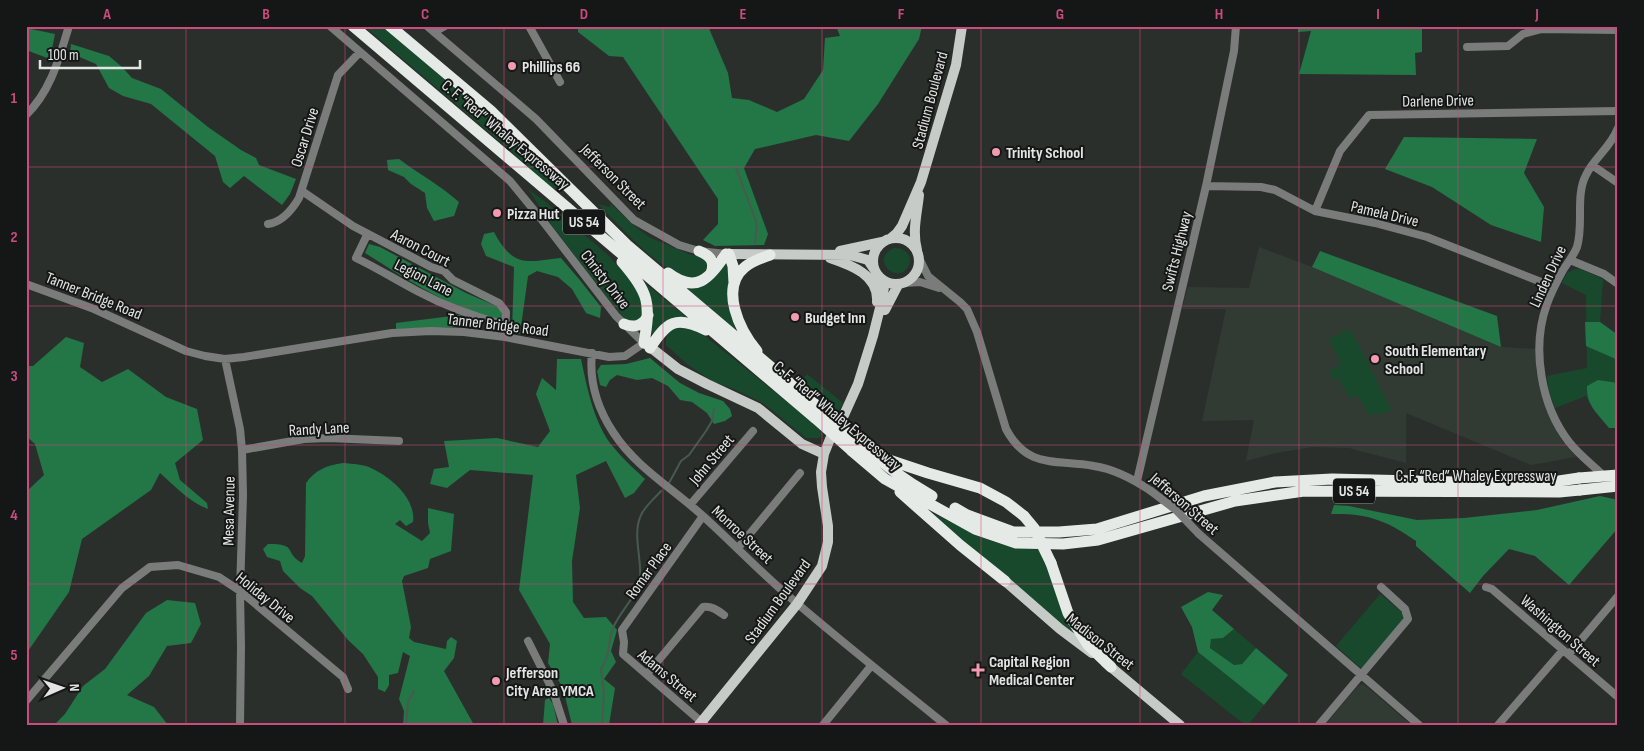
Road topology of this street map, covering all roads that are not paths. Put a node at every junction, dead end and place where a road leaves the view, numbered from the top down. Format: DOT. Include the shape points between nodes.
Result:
graph roads {
  1 [pos="69,26"];
  2 [pos="330,26"];
  3 [pos="353,26"];
  4 [pos="390,26"];
  5 [pos="427,26"];
  6 [pos="445,26"];
  7 [pos="529,26"];
  8 [pos="962,26"];
  9 [pos="1236,26"];
  10 [pos="1618,30"];
  11 [pos="434,32"];
  12 [pos="1467,47"];
  13 [pos="360,52"];
  14 [pos="560,82"];
  15 [pos="1618,111"];
  16 [pos="26,115"];
  17 [pos="1618,128"];
  18 [pos="1592,165"];
  19 [pos="921,182"];
  20 [pos="1618,183"];
  21 [pos="1206,186"];
  22 [pos="302,191"];
  23 [pos="1315,211"];
  24 [pos="268,224"];
  25 [pos="592,229"];
  26 [pos="367,235"];
  27 [pos="887,240"];
  28 [pos="627,246"];
  29 [pos="699,251"];
  30 [pos="728,254"];
  31 [pos="918,254"];
  32 [pos="770,255"];
  33 [pos="820,255"];
  34 [pos="1570,260"];
  35 [pos="876,272"];
  36 [pos="712,273"];
  37 [pos="26,284"];
  38 [pos="902,284"];
  39 [pos="1618,284"];
  40 [pos="734,285"];
  41 [pos="1554,287"];
  42 [pos="946,291"];
  43 [pos="649,311"];
  44 [pos="876,323"];
  45 [pos="624,324"];
  46 [pos="506,326"];
  47 [pos="718,336"];
  48 [pos="872,336"];
  49 [pos="505,337"];
  50 [pos="647,345"];
  51 [pos="592,353"];
  52 [pos="225,359"];
  53 [pos="776,373"];
  54 [pos="819,415"];
  55 [pos="753,431"];
  56 [pos="399,441"];
  57 [pos="855,446"];
  58 [pos="242,450"];
  59 [pos="824,454"];
  60 [pos="872,454"];
  61 [pos="800,473"];
  62 [pos="885,479"];
  63 [pos="1137,481"];
  64 [pos="1616,483"];
  65 [pos="1580,484"];
  66 [pos="690,505"];
  67 [pos="703,516"];
  68 [pos="738,548"];
  69 [pos="1005,581"];
  70 [pos="1486,587"];
  71 [pos="1381,588"];
  72 [pos="240,591"];
  73 [pos="1618,596"];
  74 [pos="797,604"];
  75 [pos="724,615"];
  76 [pos="528,641"];
  77 [pos="624,642"];
  78 [pos="1566,652"];
  79 [pos="872,666"];
  80 [pos="1111,667"];
  81 [pos="647,674"];
  82 [pos="1360,674"];
  83 [pos="348,689"];
  84 [pos="1618,697"];
  85 [pos="26,701"];
  86 [pos="702,724"];
  87 [pos="240,725"];
  88 [pos="564,725"];
  89 [pos="823,725"];
  90 [pos="945,725"];
  91 [pos="1180,725"];
  92 [pos="1319,725"];
  93 [pos="1419,725"];
  94 [pos="1498,725"];
  1 -- 16 [label="street" via="49,84"];
  2 -- 13 [label="street, Christy Drive"];
  3 -- 25 [label="highway, C. F. “Red” Whaley Expressway / US 54"];
  4 -- 28 [label="highway, C. F. “Red” Whaley Expressway / US 54" via="492,111"];
  5 -- 11 [label="street, Jefferson Street"];
  6 -- 11 [label="street"];
  7 -- 14 [label="street"];
  8 -- 19 [label="main road, Stadium Boulevard" via="956,65"];
  9 -- 21 [label="street, Swifts Highway" via="1234,51"];
  10 -- 12 [label="street" via="1542,29 1523,34 1508,46"];
  11 -- 29 [label="street, Jefferson Street" via="536,119 634,220 679,245"];
  13 -- 22 [label="street, Oscar Drive" via="338,75"];
  13 -- 45 [label="street, Christy Drive" via="510,181"];
  15 -- 23 [label="street, Darlene Drive" via="1370,115 1340,151"];
  17 -- 18 [label="street, Linden Drive"];
  18 -- 20 [label="street"];
  18 -- 34 [label="street, Linden Drive" via="1581,189 1580,233"];
  19 -- 27 [label="main road" via="902,226"];
  19 -- 31 [label="main road" via="914,230"];
  21 -- 23 [label="street, Pamela Drive" via="1275,190"];
  21 -- 63 [label="street, Swifts Highway"];
  22 -- 24 [label="street, Oscar Drive" via="287,214"];
  22 -- 26 [label="street, Aaron Court"];
  23 -- 41 [label="street, Pamela Drive" via="1427,237"];
  25 -- 43 [label="highway" via="643,289"];
  25 -- 47 [label="highway, C. F. “Red” Whaley Expressway / US 54"];
  26 -- 46 [label="street, Aaron Court" via="444,271 453,280 499,303 506,312"];
  26 -- 46 [label="street, Legion Lane" via="356,258 418,292"];
  27 -- 31 [label="main road" via="906,240"];
  27 -- 33 [label="main road"];
  27 -- 35 [label="main road" via="874,253"];
  28 -- 36 [label="highway" via="683,282 699,282"];
  28 -- 53 [label="highway, C. F. “Red” Whaley Expressway / US 54"];
  29 -- 30 [label="street, Jefferson Street"];
  29 -- 36 [label="highway" via="711,258"];
  30 -- 32 [label="main road, Jefferson Street"];
  30 -- 36 [label="highway"];
  30 -- 40 [label="highway" via="733,266"];
  31 -- 38 [label="main road" via="917,273"];
  31 -- 42 [label="street, Jefferson Street" via="928,276"];
  32 -- 33 [label="main road, Jefferson Street"];
  32 -- 40 [label="highway" via="747,265"];
  33 -- 35 [label="main road" via="859,257 868,260"];
  33 -- 44 [label="main road" via="853,266 873,283 878,298"];
  34 -- 39 [label="street" via="1604,274"];
  34 -- 41 [label="street, Linden Drive"];
  35 -- 38 [label="main road" via="883,281"];
  35 -- 44 [label="main road" via="884,286"];
  37 -- 52 [label="street, Tanner Bridge Road" via="94,309 186,351"];
  38 -- 42 [label="street" via="920,282"];
  38 -- 48 [label="main road"];
  40 -- 53 [label="highway" via="734,303 742,328"];
  41 -- 64 [label="street, Linden Drive" via="1542,319 1541,333 1540,353 1547,400 1558,426 1571,444"];
  42 -- 63 [label="street, Jefferson Street" via="967,309 1006,429 1021,449 1044,461 1094,466 1116,471"];
  43 -- 45 [label="highway" via="640,325"];
  43 -- 50 [label="highway"];
  44 -- 48 [label="main road"];
  45 -- 50 [label="street, Christy Drive"];
  46 -- 49 [label="street, Aaron Court"];
  47 -- 50 [label="highway" via="689,323 674,323"];
  47 -- 54 [label="highway, C. F. “Red” Whaley Expressway / US 54"];
  48 -- 59 [label="main road, Stadium Boulevard" via="858,384"];
  49 -- 51 [label="street, Tanner Bridge Road"];
  49 -- 52 [label="street, Tanner Bridge Road" via="464,332 392,333"];
  50 -- 51 [label="street, Tanner Bridge Road" via="625,356"];
  50 -- 59 [label="main road" via="678,369 758,408 802,444"];
  51 -- 66 [label="street, Monroe Street" via="590,368 594,388 613,431 628,452"];
  52 -- 58 [label="street, Mesa Avenue"];
  53 -- 54 [label="highway, C. F. “Red” Whaley Expressway / US 54"];
  54 -- 57 [label="highway, C. F. “Red” Whaley Expressway / US 54, bridge"];
  55 -- 66 [label="street, John Street"];
  56 -- 58 [label="street, Randy Lane" via="304,439"];
  57 -- 60 [label="highway, C. F. “Red” Whaley Expressway / US 54"];
  57 -- 62 [label="highway, C. F. “Red” Whaley Expressway / US 54"];
  58 -- 72 [label="street, Mesa Avenue"];
  59 -- 74 [label="main road, Stadium Boulevard" via="822,487 828,526 826,549 822,566"];
  60 -- 65 [label="highway, C. F. “Red” Whaley Expressway / US 54" via="920,489 967,515 1013,532 1097,529 1204,496 1275,482 1332,478"];
  60 -- 80 [label="highway, bridge" via="980,488 1024,516 1034,528 1051,563 1068,613 1088,645"];
  61 -- 68 [label="street"];
  62 -- 65 [label="highway, C. F. “Red” Whaley Expressway / US 54" via="976,529 1016,543 1063,544 1098,540 1234,501 1304,491 1559,492"];
  62 -- 69 [label="highway"];
  63 -- 82 [label="street, Jefferson Street, bridge" via="1176,510 1199,534"];
  64 -- 65 [label="highway, C. F. “Red” Whaley Expressway / US 54, bridge"];
  66 -- 67 [label="street, Monroe Street"];
  67 -- 68 [label="street, Monroe Street"];
  67 -- 77 [label="street, Romar Place" via="622,630"];
  68 -- 74 [label="street, Monroe Street"];
  69 -- 80 [label="main road, Madison Street" via="1060,629"];
  70 -- 78 [label="street, Washington Street"];
  71 -- 82 [label="street" via="1405,609 1408,619"];
  72 -- 83 [label="street, Holiday Drive" via="342,678"];
  72 -- 85 [label="street, Holiday Drive" via="219,577 178,565 150,567 122,588"];
  72 -- 87 [label="street, Mesa Avenue"];
  73 -- 78 [label="street"];
  74 -- 79 [label="street, Monroe Street"];
  74 -- 86 [label="main road, Stadium Boulevard"];
  75 -- 81 [label="street" via="709,606 703,607"];
  76 -- 88 [label="street" via="553,691"];
  77 -- 81 [label="street, Adams Street" via="623,654"];
  78 -- 84 [label="street, Washington Street"];
  78 -- 94 [label="street"];
  79 -- 89 [label="street"];
  79 -- 90 [label="street, Monroe Street"];
  80 -- 91 [label="main road, Madison Street"];
  81 -- 86 [label="street, Adams Street"];
  82 -- 92 [label="street"];
  82 -- 93 [label="street, Jefferson Street"];
}
